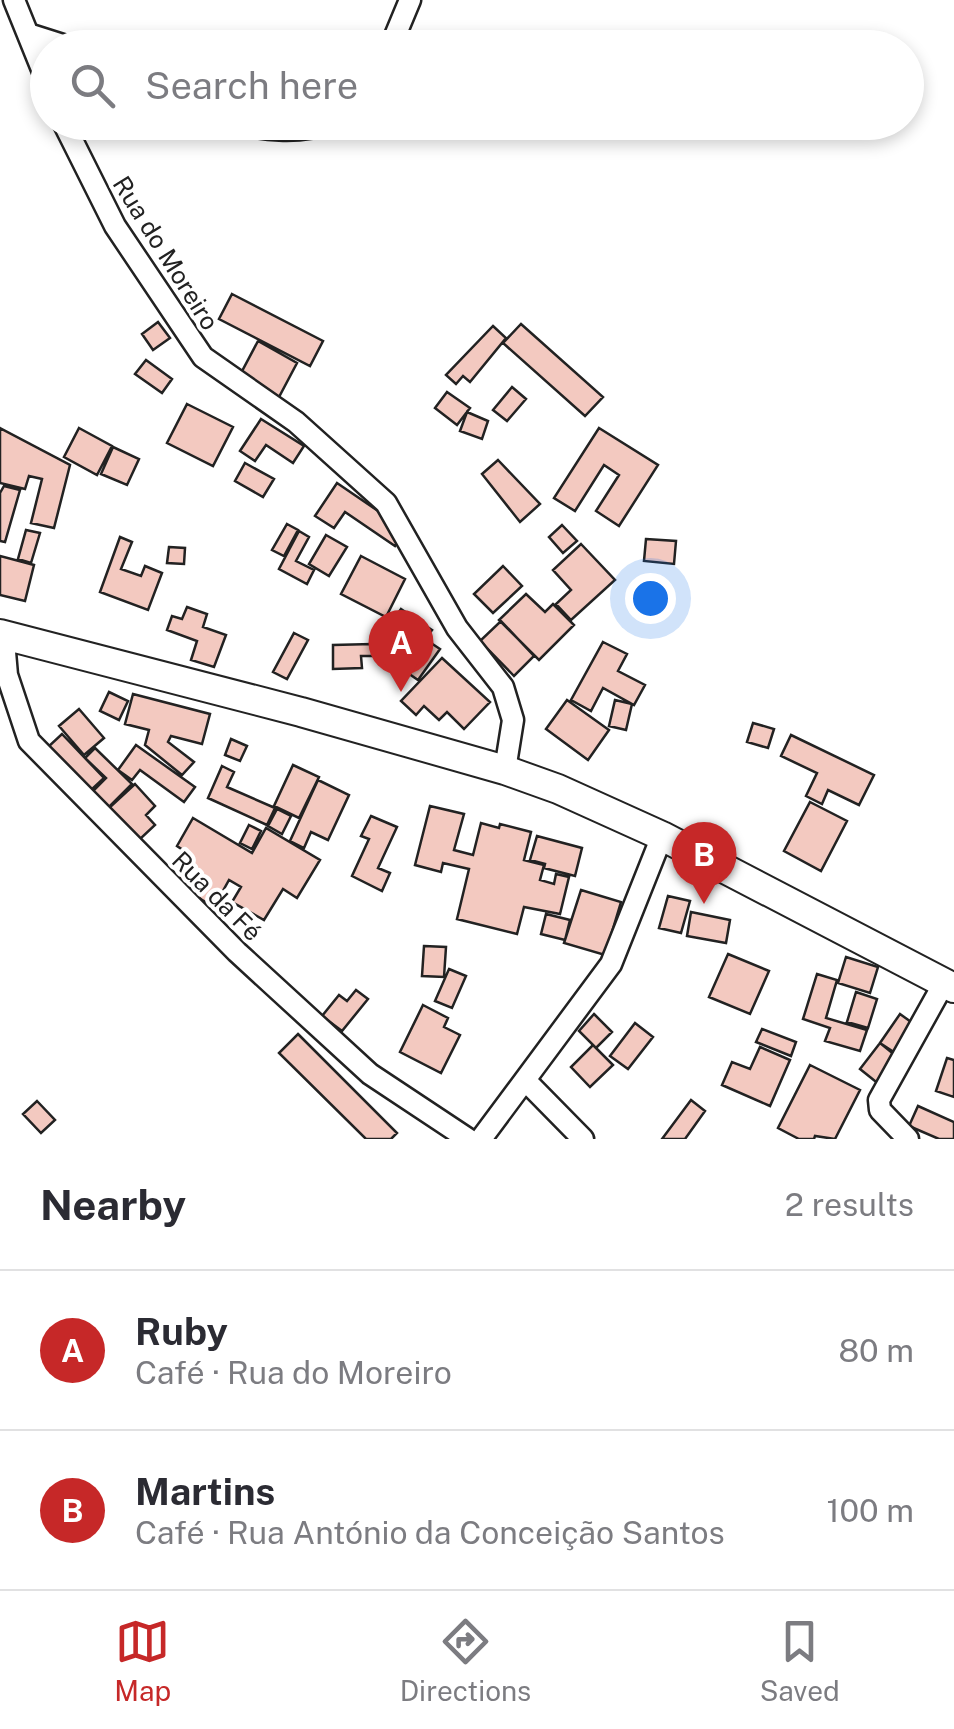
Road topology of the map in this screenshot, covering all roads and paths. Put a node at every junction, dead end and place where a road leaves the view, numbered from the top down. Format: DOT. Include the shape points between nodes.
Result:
graph roads {
  1 [pos="14,0"];
  2 [pos="410,0"];
  3 [pos="398,30"];
  4 [pos="28,34"];
  5 [pos="30,39"];
  6 [pos="69,140"];
  7 [pos="4,635"];
  8 [pos="505,770"];
  9 [pos="662,836"];
  10 [pos="949,985"];
  11 [pos="525,1080"];
  12 [pos="468,1139"];
  13 [pos="481,1139"];
  14 [pos="583,1139"];
  15 [pos="908,1139"];
  1 -- 4 [label="street"];
  2 -- 3 [label="street"];
  4 -- 5 [label="street"];
  6 -- 8 [label="street, Rua do Moreiro" via="115,226 202,356 296,422 386,503 438,598 503,687 513,720"];
  7 -- 8 [label="main road"];
  7 -- 12 [label="street, Rua da Fé" via="7,674 29,741 370,1074"];
  8 -- 9 [label="main road"];
  9 -- 10 [label="main road"];
  9 -- 11 [label="street" via="611,964"];
  10 -- 15 [label="street" via="879,1100 880,1110"];
  11 -- 13 [label="street"];
  11 -- 14 [label="street"];
}
